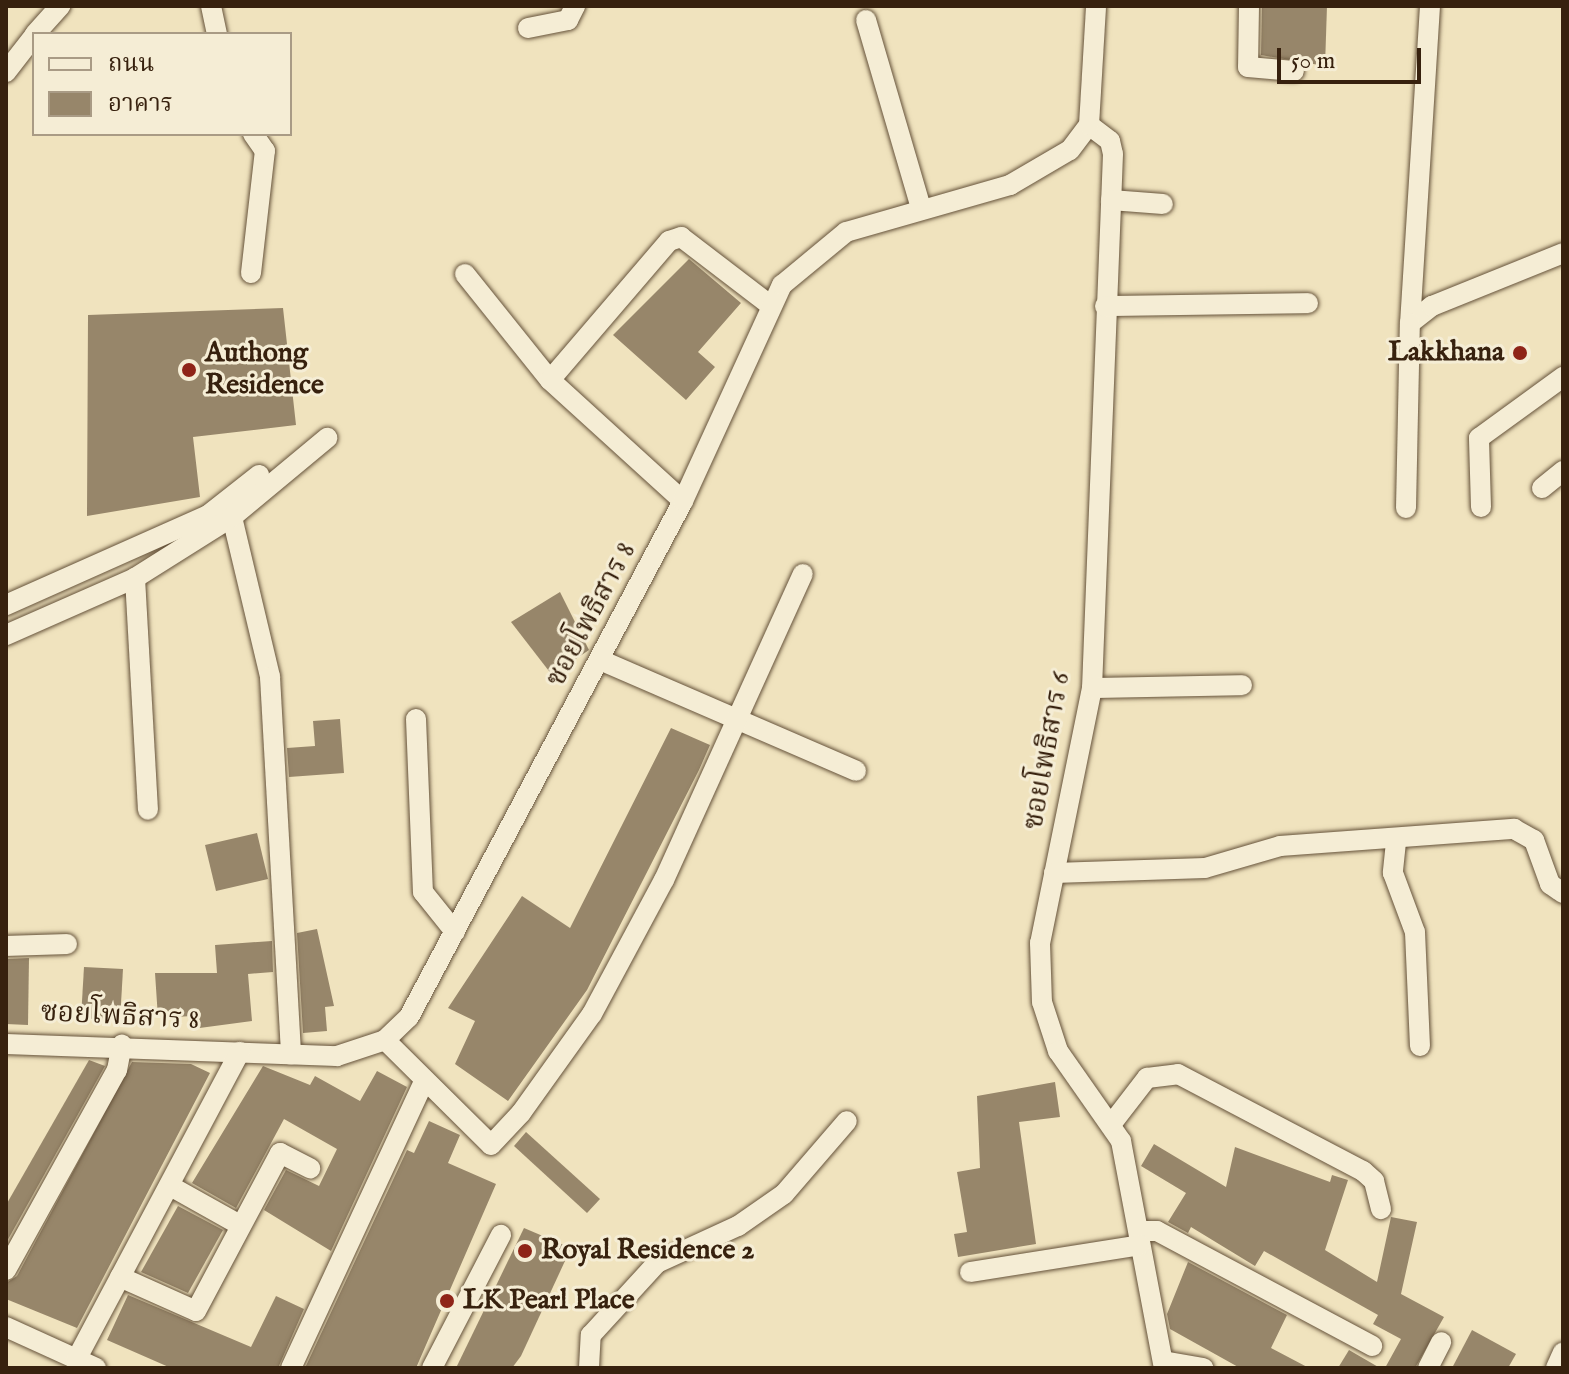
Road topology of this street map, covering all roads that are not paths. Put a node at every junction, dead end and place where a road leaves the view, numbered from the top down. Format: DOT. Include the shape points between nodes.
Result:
graph roads {
  1 [pos="60,6"];
  2 [pos="211,6"];
  3 [pos="575,6"];
  4 [pos="1096,6"];
  5 [pos="1249,6"];
  6 [pos="1430,6"];
  7 [pos="866,20"];
  8 [pos="528,28"];
  9 [pos="38,32"];
  10 [pos="217,32"];
  11 [pos="32,39"];
  12 [pos="1294,71"];
  13 [pos="6,72"];
  14 [pos="1089,125"];
  15 [pos="254,136"];
  16 [pos="1111,200"];
  17 [pos="1163,204"];
  18 [pos="920,205"];
  19 [pos="1563,253"];
  20 [pos="251,273"];
  21 [pos="465,274"];
  22 [pos="1308,303"];
  23 [pos="770,305"];
  24 [pos="1105,306"];
  25 [pos="1410,323"];
  26 [pos="1563,377"];
  27 [pos="550,380"];
  28 [pos="327,438"];
  29 [pos="1563,471"];
  30 [pos="259,475"];
  31 [pos="1542,488"];
  32 [pos="683,501"];
  33 [pos="1481,507"];
  34 [pos="1406,508"];
  35 [pos="232,517"];
  36 [pos="803,574"];
  37 [pos="135,578"];
  38 [pos="6,605"];
  39 [pos="6,635"];
  40 [pos="600,660"];
  41 [pos="1242,685"];
  42 [pos="1092,688"];
  43 [pos="416,719"];
  44 [pos="733,721"];
  45 [pos="856,771"];
  46 [pos="148,810"];
  47 [pos="1396,842"];
  48 [pos="1054,873"];
  49 [pos="1563,893"];
  50 [pos="455,932"];
  51 [pos="67,944"];
  52 [pos="6,946"];
  53 [pos="385,1040"];
  54 [pos="6,1044"];
  55 [pos="122,1044"];
  56 [pos="1420,1046"];
  57 [pos="240,1052"];
  58 [pos="291,1054"];
  59 [pos="423,1084"];
  60 [pos="847,1121"];
  61 [pos="1113,1122"];
  62 [pos="310,1168"];
  63 [pos="172,1187"];
  64 [pos="1381,1209"];
  65 [pos="240,1225"];
  66 [pos="501,1235"];
  67 [pos="1139,1238"];
  68 [pos="6,1270"];
  69 [pos="970,1272"];
  70 [pos="120,1277"];
  71 [pos="6,1327"];
  72 [pos="1441,1342"];
  73 [pos="1372,1346"];
  74 [pos="1563,1352"];
  75 [pos="86,1364"];
  76 [pos="1164,1364"];
  77 [pos="291,1368"];
  78 [pos="432,1368"];
  79 [pos="589,1368"];
  80 [pos="1203,1368"];
  81 [pos="1428,1368"];
  82 [pos="1556,1368"];
  1 -- 9 [label="street"];
  2 -- 10 [label="street"];
  3 -- 8 [label="street" via="568,20"];
  4 -- 14 [label="street"];
  5 -- 12 [label="street" via="1248,67"];
  6 -- 25 [label="street"];
  7 -- 18 [label="street"];
  11 -- 13 [label="street"];
  14 -- 16 [label="street, ซอยโพธิสาร 6" via="1110,141"];
  14 -- 18 [label="street, ซอยโพธิสาร 8" via="1033,176"];
  15 -- 20 [label="street" via="265,151"];
  16 -- 17 [label="street"];
  16 -- 24 [label="street, ซอยโพธิสาร 6"];
  18 -- 23 [label="street, ซอยโพธิสาร 8" via="876,218 824,246"];
  19 -- 25 [label="street" via="1432,306"];
  21 -- 27 [label="street"];
  22 -- 24 [label="street"];
  23 -- 27 [label="street" via="681,237 669,241"];
  23 -- 32 [label="street, ซอยโพธิสาร 8"];
  24 -- 42 [label="street, ซอยโพธิสาร 6"];
  25 -- 34 [label="street"];
  26 -- 33 [label="street" via="1479,438"];
  27 -- 32 [label="street"];
  28 -- 35 [label="street"];
  29 -- 31 [label="street"];
  30 -- 38 [label="street" via="208,515"];
  32 -- 40 [label="street, ซอยโพธิสาร 8"];
  35 -- 37 [label="street"];
  35 -- 58 [label="street" via="270,677"];
  36 -- 44 [label="street"];
  37 -- 39 [label="street"];
  37 -- 46 [label="street"];
  40 -- 44 [label="street"];
  40 -- 50 [label="street, ซอยโพธิสาร 8"];
  41 -- 42 [label="street"];
  42 -- 48 [label="street, ซอยโพธิสาร 6"];
  43 -- 50 [label="street" via="423,892"];
  44 -- 45 [label="street"];
  44 -- 59 [label="street" via="664,880 592,1014 521,1113 491,1145"];
  47 -- 48 [label="street" via="1280,846 1205,868"];
  47 -- 49 [label="street" via="1514,829 1534,840 1550,884"];
  47 -- 56 [label="street" via="1393,873 1415,932"];
  48 -- 61 [label="street, ซอยโพธิสาร 6" via="1040,943 1042,1002 1058,1051"];
  50 -- 53 [label="street, ซอยโพธิสาร 8" via="409,1017"];
  51 -- 52 [label="street"];
  53 -- 58 [label="street, ซอยโพธิสาร 8" via="337,1056"];
  53 -- 59 [label="street"];
  54 -- 55 [label="street, ซอยโพธิสาร 8"];
  55 -- 57 [label="street, ซอยโพธิสาร 8"];
  55 -- 68 [label="street" via="117,1070"];
  57 -- 58 [label="street, ซอยโพธิสาร 8"];
  57 -- 63 [label="street"];
  59 -- 77 [label="street"];
  60 -- 79 [label="street" via="784,1194 738,1226 657,1263 591,1335"];
  61 -- 64 [label="street" via="1147,1078 1178,1074 1363,1171 1374,1181"];
  61 -- 67 [label="street, ซอยโพธิสาร 6"];
  62 -- 65 [label="street" via="280,1153"];
  63 -- 65 [label="street"];
  63 -- 70 [label="street"];
  65 -- 70 [label="street" via="196,1311"];
  66 -- 78 [label="street"];
  67 -- 69 [label="street"];
  67 -- 73 [label="street" via="1157,1231"];
  67 -- 76 [label="street, ซอยโพธิสาร 6"];
  70 -- 75 [label="street"];
  71 -- 75 [label="street"];
  72 -- 81 [label="street"];
  74 -- 82 [label="street"];
  76 -- 80 [label="street"];
}
